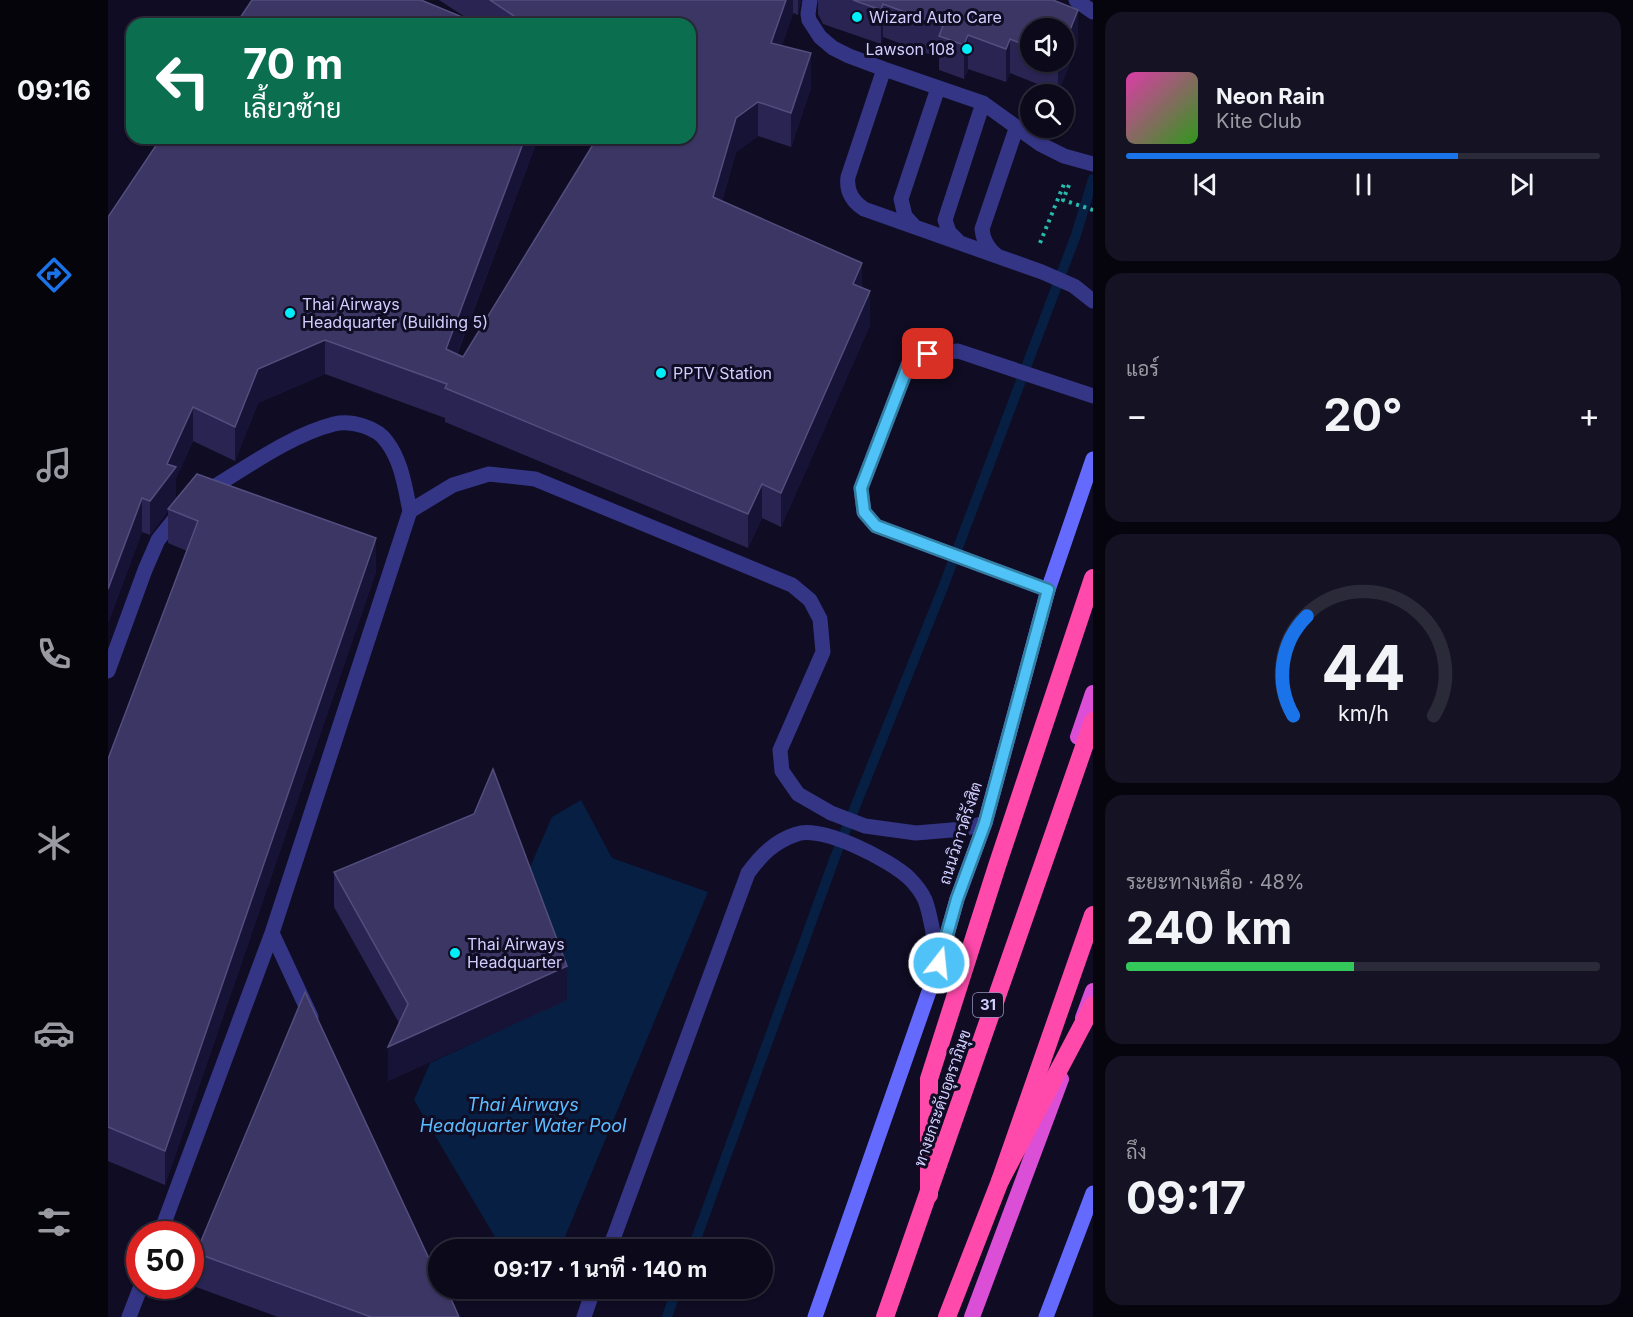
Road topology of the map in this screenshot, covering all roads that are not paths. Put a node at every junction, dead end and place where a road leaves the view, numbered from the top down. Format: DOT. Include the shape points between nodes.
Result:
graph roads {
  1 [pos="810,0"];
  2 [pos="1076,0"];
  3 [pos="1093,12"];
  4 [pos="884,69"];
  5 [pos="938,87"];
  6 [pos="983,103"];
  7 [pos="1016,129"];
  8 [pos="1093,164"];
  9 [pos="915,227"];
  10 [pos="960,243"];
  11 [pos="997,256"];
  12 [pos="1093,301"];
  13 [pos="1093,396"];
  14 [pos="1093,459"];
  15 [pos="410,511"];
  16 [pos="1093,578"];
  17 [pos="1048,590"];
  18 [pos="108,671"];
  19 [pos="1093,693"];
  20 [pos="1093,721"];
  21 [pos="985,823"];
  22 [pos="1093,915"];
  23 [pos="272,933"];
  24 [pos="939,963"];
  25 [pos="1093,991"];
  26 [pos="1093,1005"];
  27 [pos="317,1030"];
  28 [pos="1000,1181"];
  29 [pos="1093,1193"];
  30 [pos="929,1196"];
  31 [pos="165,1221"];
  32 [pos="613,1239"];
  33 [pos="136,1299"];
  34 [pos="590,1299"];
  35 [pos="129,1317"];
  36 [pos="584,1317"];
  37 [pos="815,1317"];
  38 [pos="883,1317"];
  39 [pos="947,1317"];
  40 [pos="972,1317"];
  41 [pos="1046,1317"];
  1 -- 4 [label="street" via="809,20 820,38 841,52"];
  2 -- 3 [label="street"];
  4 -- 5 [label="street"];
  4 -- 9 [label="street" via="847,186 852,198 864,209"];
  5 -- 6 [label="street"];
  5 -- 9 [label="street" via="901,199 905,216"];
  6 -- 7 [label="street"];
  6 -- 10 [label="street" via="945,220"];
  7 -- 8 [label="street" via="1064,156"];
  7 -- 11 [label="street" via="982,229 984,241"];
  9 -- 10 [label="street"];
  10 -- 11 [label="street"];
  11 -- 12 [label="street" via="1074,286"];
  13 -- 17 [label="street" via="958,351 928,354 909,363 861,488 864,512 876,526"];
  14 -- 17 [label="main road, ถนนวิภาวดีรังสิต"];
  15 -- 18 [label="street" via="402,471 386,441 362,424 335,424 279,448 188,502 158,540"];
  15 -- 21 [label="street" via="453,485 489,474 535,480 792,585 810,600 820,619 823,652 780,750 782,771 798,794 865,826 916,833"];
  15 -- 23 [label="street"];
  16 -- 30 [label="highway, bridge" via="929,1079"];
  17 -- 21 [label="main road, ถนนวิภาวดีรังสิต"];
  19 -- 38 [label="highway, 31"];
  20 -- 30 [label="highway, ทางยกระดับอุตราภิมุข / 31"];
  21 -- 24 [label="main road, ถนนวิภาวดีรังสิต"];
  22 -- 28 [label="highway, bridge"];
  23 -- 27 [label="street"];
  23 -- 31 [label="street"];
  24 -- 32 [label="street" via="925,900 909,878 857,846 825,834 799,833 772,846 748,873"];
  24 -- 37 [label="main road, ถนนวิภาวดีรังสิต"];
  25 -- 40 [label="highway"];
  26 -- 28 [label="highway, bridge"];
  28 -- 39 [label="highway"];
  29 -- 41 [label="main road"];
  30 -- 38 [label="highway, ทางยกระดับอุตราภิมุข / 31"];
  33 -- 35 [label="street"];
  34 -- 36 [label="street"];
}
